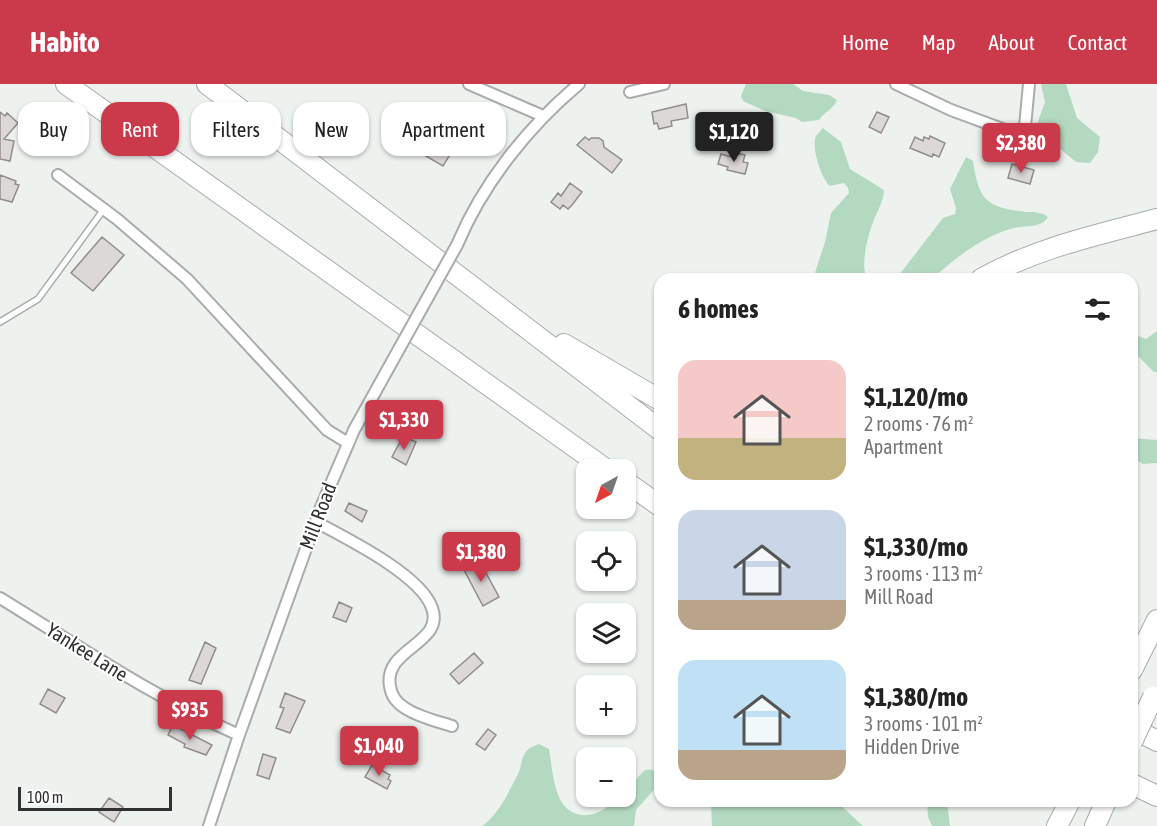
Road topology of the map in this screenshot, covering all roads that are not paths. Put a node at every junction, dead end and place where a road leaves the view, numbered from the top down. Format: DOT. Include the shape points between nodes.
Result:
graph roads {
  1 [pos="66,84"];
  2 [pos="207,84"];
  3 [pos="469,84"];
  4 [pos="579,84"];
  5 [pos="664,84"];
  6 [pos="897,84"];
  7 [pos="1029,84"];
  8 [pos="630,92"];
  9 [pos="543,116"];
  10 [pos="1024,137"];
  11 [pos="1049,151"];
  12 [pos="58,175"];
  13 [pos="104,209"];
  14 [pos="1157,219"];
  15 [pos="993,273"];
  16 [pos="456,276"];
  17 [pos="0,322"];
  18 [pos="654,397"];
  19 [pos="654,425"];
  20 [pos="348,442"];
  21 [pos="592,459"];
  22 [pos="636,489"];
  23 [pos="654,502"];
  24 [pos="316,522"];
  25 [pos="0,598"];
  26 [pos="1157,620"];
  27 [pos="1138,658"];
  28 [pos="1155,693"];
  29 [pos="452,726"];
  30 [pos="1138,729"];
  31 [pos="1138,731"];
  32 [pos="239,735"];
  33 [pos="1157,741"];
  34 [pos="1067,807"];
  35 [pos="1103,807"];
  36 [pos="209,826"];
  37 [pos="1058,826"];
  38 [pos="1094,826"];
  1 -- 21 [label="highway"];
  2 -- 16 [label="highway" via="430,252"];
  3 -- 9 [label="street"];
  4 -- 9 [label="street, Mill Road"];
  5 -- 8 [label="street"];
  6 -- 10 [label="street" via="951,110"];
  7 -- 10 [label="street"];
  9 -- 20 [label="street, Mill Road, bridge" via="505,162"];
  10 -- 11 [label="street"];
  12 -- 13 [label="street"];
  13 -- 17 [label="lane" via="38,299"];
  13 -- 20 [label="street" via="187,279 327,430"];
  14 -- 15 [label="highway" via="1047,249"];
  16 -- 18 [label="highway"];
  16 -- 19 [label="highway"];
  20 -- 24 [label="street, Mill Road"];
  22 -- 23 [label="highway"];
  24 -- 29 [label="street" via="395,569 428,600 434,615 430,630 396,659 389,686 405,708"];
  24 -- 32 [label="street, Mill Road"];
  25 -- 32 [label="street, Yankee Lane" via="146,688"];
  26 -- 27 [label="highway"];
  28 -- 30 [label="highway, bridge"];
  31 -- 33 [label="highway"];
  32 -- 36 [label="street, Mill Road"];
  34 -- 37 [label="highway"];
  35 -- 38 [label="highway"];
}
